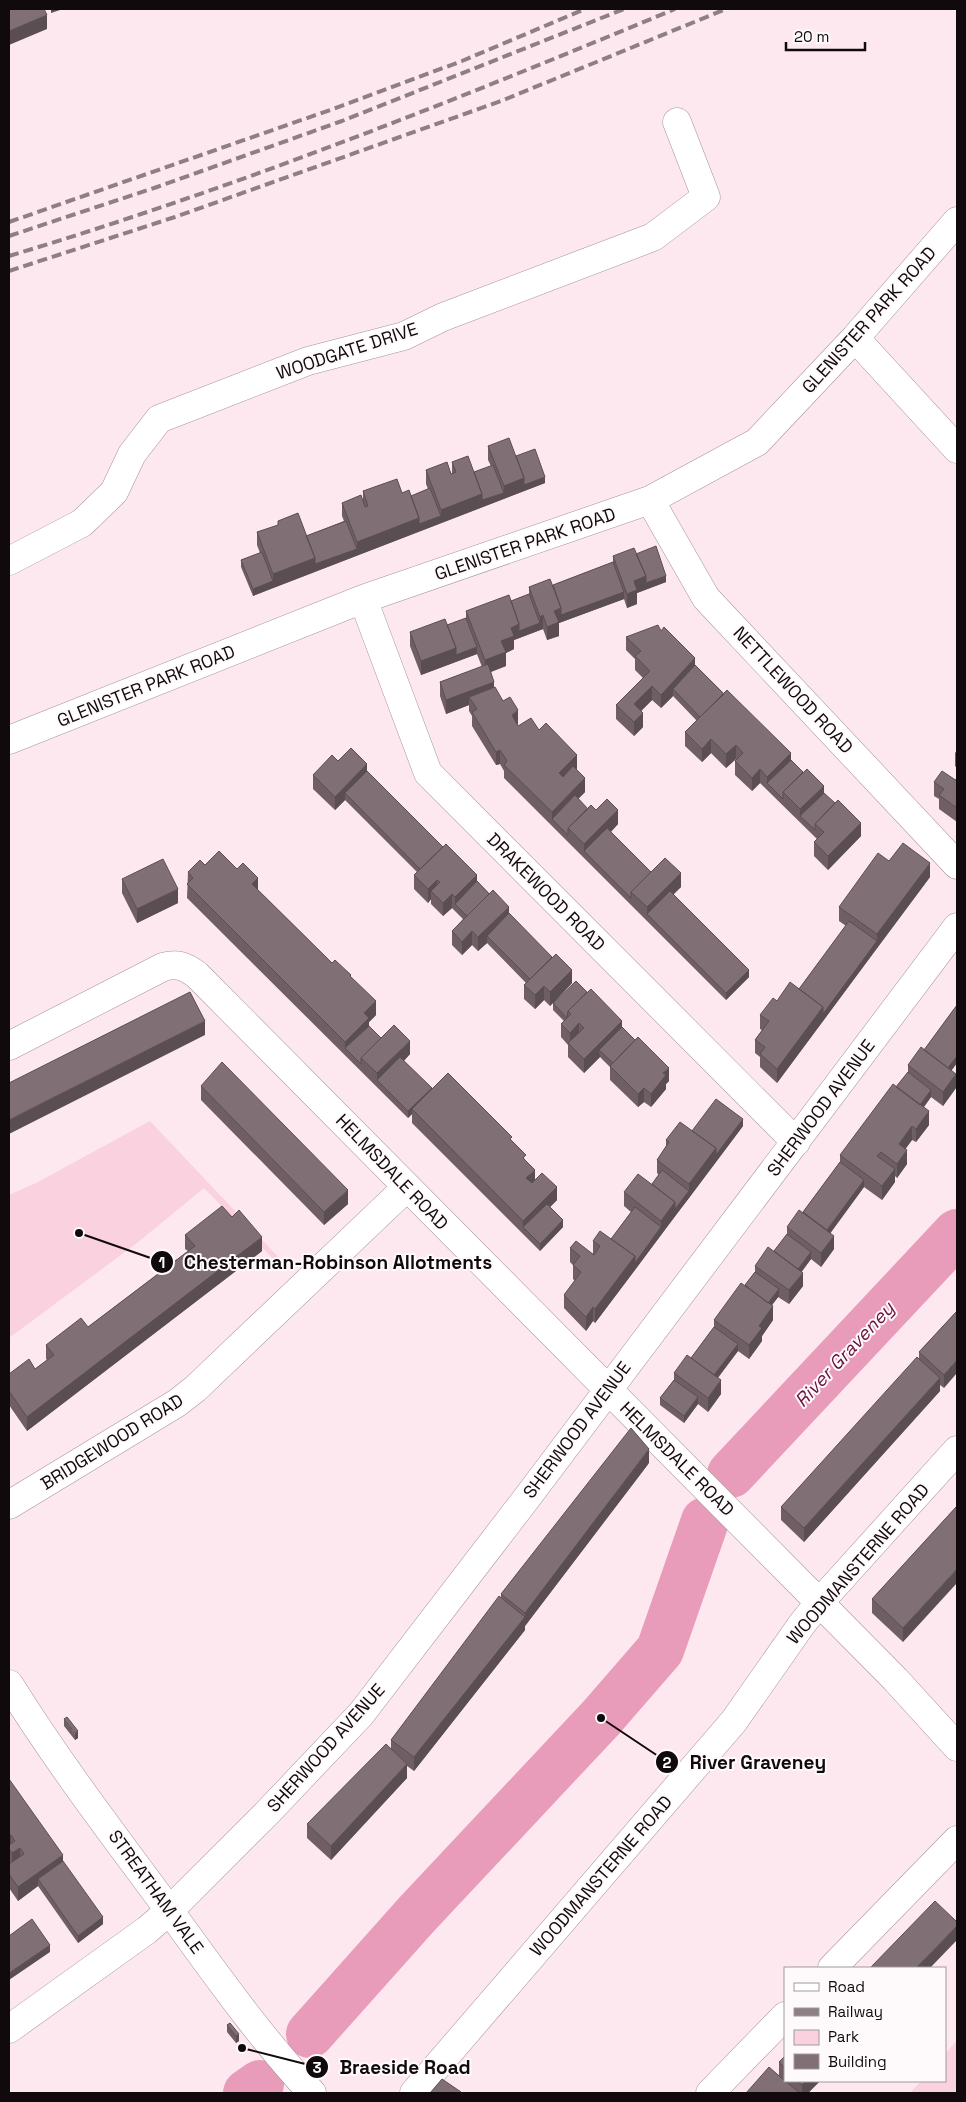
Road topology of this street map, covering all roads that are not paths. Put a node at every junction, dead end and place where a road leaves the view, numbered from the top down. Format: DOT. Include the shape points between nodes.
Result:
graph roads {
  1 [pos="677,122"];
  2 [pos="957,221"];
  3 [pos="855,338"];
  4 [pos="957,449"];
  5 [pos="650,500"];
  6 [pos="9,561"];
  7 [pos="363,599"];
  8 [pos="9,740"];
  9 [pos="957,865"];
  10 [pos="957,927"];
  11 [pos="9,1046"];
  12 [pos="796,1142"];
  13 [pos="406,1187"];
  14 [pos="608,1388"];
  15 [pos="957,1450"];
  16 [pos="9,1505"];
  17 [pos="819,1603"];
  18 [pos="9,1684"];
  19 [pos="957,1747"];
  20 [pos="957,1840"];
  21 [pos="169,1911"];
  22 [pos="833,1967"];
  23 [pos="784,2017"];
  24 [pos="9,2029"];
  25 [pos="312,2093"];
  26 [pos="414,2093"];
  27 [pos="710,2093"];
  1 -- 6 [label="street, WOODGATE DRIVE" via="706,197 653,237 443,317 404,336 308,361 159,419 132,454 114,492 82,524"];
  2 -- 3 [label="street, GLENISTER PARK ROAD"];
  3 -- 4 [label="street"];
  3 -- 5 [label="street, GLENISTER PARK ROAD" via="757,442"];
  5 -- 7 [label="street, GLENISTER PARK ROAD"];
  5 -- 9 [label="street, NETTLEWOOD ROAD" via="706,598"];
  7 -- 8 [label="street, GLENISTER PARK ROAD"];
  7 -- 12 [label="street, DRAKEWOOD ROAD" via="428,773"];
  10 -- 12 [label="street, SHERWOOD AVENUE"];
  11 -- 13 [label="street, HELMSDALE ROAD" via="163,968 180,965 197,975"];
  12 -- 14 [label="street, SHERWOOD AVENUE"];
  13 -- 14 [label="street, HELMSDALE ROAD"];
  13 -- 16 [label="street, BRIDGEWOOD ROAD" via="178,1403"];
  14 -- 17 [label="street, HELMSDALE ROAD"];
  14 -- 21 [label="street, SHERWOOD AVENUE" via="361,1714"];
  15 -- 17 [label="street, WOODMANSTERNE ROAD"];
  17 -- 19 [label="street, HELMSDALE ROAD"];
  17 -- 26 [label="street, WOODMANSTERNE ROAD" via="734,1721"];
  18 -- 21 [label="street, STREATHAM VALE"];
  20 -- 22 [label="street"];
  21 -- 24 [label="street, SHERWOOD AVENUE"];
  21 -- 25 [label="street, STREATHAM VALE" via="269,2044"];
  23 -- 27 [label="street"];
}
